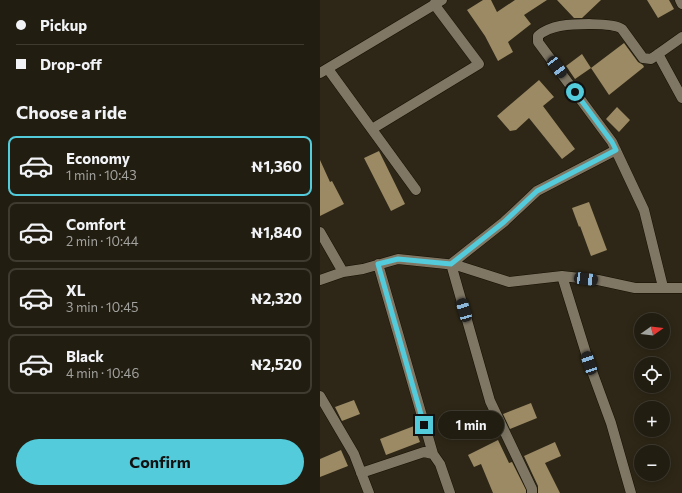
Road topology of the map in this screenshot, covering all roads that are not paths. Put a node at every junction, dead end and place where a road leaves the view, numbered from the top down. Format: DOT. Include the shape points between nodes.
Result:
graph roads {
  1 [pos="680,0"];
  2 [pos="438,2"];
  3 [pos="682,4"];
  4 [pos="682,37"];
  5 [pos="658,54"];
  6 [pos="324,71"];
  7 [pos="682,98"];
  8 [pos="372,129"];
  9 [pos="616,150"];
  10 [pos="416,190"];
  11 [pos="320,232"];
  12 [pos="378,264"];
  13 [pos="451,264"];
  14 [pos="343,272"];
  15 [pos="562,276"];
  16 [pos="320,280"];
  17 [pos="663,287"];
  18 [pos="682,288"];
  19 [pos="320,396"];
  20 [pos="433,454"];
  21 [pos="361,473"];
  22 [pos="369,493"];
  23 [pos="450,493"];
  24 [pos="532,493"];
  25 [pos="631,493"];
  1 -- 3 [label="street"];
  2 -- 6 [label="street"];
  2 -- 8 [label="street" via="479,64"];
  4 -- 5 [label="street"];
  5 -- 7 [label="street"];
  5 -- 9 [label="street" via="651,59 643,58 618,26 560,26 541,32 538,36 538,42"];
  6 -- 8 [label="street"];
  8 -- 10 [label="street"];
  9 -- 13 [label="street" via="537,191 504,222"];
  9 -- 17 [label="street" via="644,210"];
  11 -- 14 [label="street"];
  12 -- 13 [label="street" via="398,259"];
  12 -- 14 [label="street"];
  12 -- 20 [label="street"];
  13 -- 15 [label="street" via="509,282"];
  13 -- 24 [label="street" via="490,402"];
  14 -- 16 [label="street"];
  15 -- 17 [label="street" via="634,288"];
  15 -- 25 [label="street" via="611,423"];
  17 -- 18 [label="street"];
  19 -- 21 [label="street" via="354,454"];
  20 -- 21 [label="street" via="424,452"];
  20 -- 23 [label="street" via="440,464"];
  21 -- 22 [label="street"];
}
